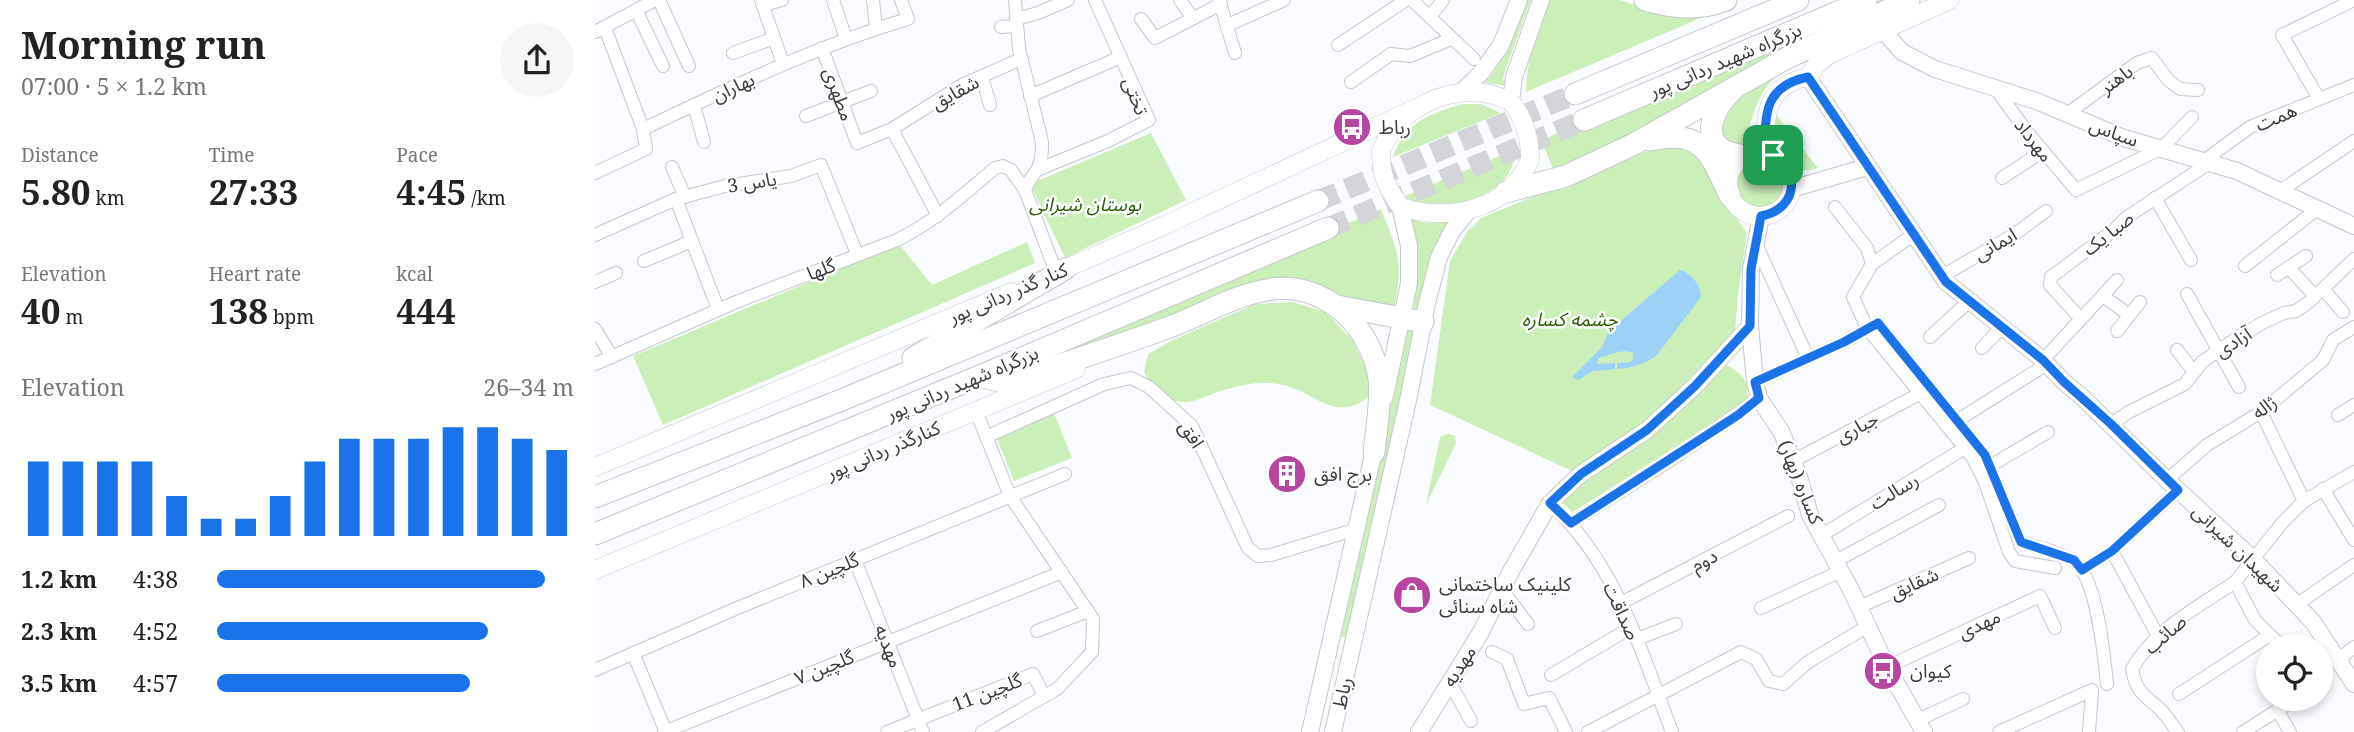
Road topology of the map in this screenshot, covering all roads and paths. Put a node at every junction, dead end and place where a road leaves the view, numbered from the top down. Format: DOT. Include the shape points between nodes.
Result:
graph roads {
  1 [pos="782,0"];
  2 [pos="833,0"];
  3 [pos="873,0"];
  4 [pos="901,0"];
  5 [pos="1015,0"];
  6 [pos="1068,0"];
  7 [pos="1095,0"];
  8 [pos="1180,0"];
  9 [pos="1284,0"];
  10 [pos="1406,0"];
  11 [pos="1412,0"];
  12 [pos="1443,0"];
  13 [pos="1519,0"];
  14 [pos="1541,0"];
  15 [pos="1679,0"];
  16 [pos="1726,0"];
  17 [pos="1798,0"];
  18 [pos="1866,0"];
  19 [pos="1909,0"];
  20 [pos="1950,0"];
  21 [pos="2354,0"];
  22 [pos="1648,1"];
  23 [pos="762,2"];
  24 [pos="1220,2"];
  25 [pos="648,3"];
  26 [pos="1192,17"];
  27 [pos="1430,18"];
  28 [pos="1141,19"];
  29 [pos="1016,23"];
  30 [pos="1229,25"];
  31 [pos="1001,27"];
  32 [pos="876,28"];
  33 [pos="1882,29"];
  34 [pos="598,31"];
  35 [pos="774,38"];
  36 [pos="846,39"];
  37 [pos="1451,39"];
  38 [pos="1338,45"];
  39 [pos="822,48"];
  40 [pos="733,53"];
  41 [pos="1235,53"];
  42 [pos="1121,57"];
  43 [pos="1021,59"];
  44 [pos="1474,59"];
  45 [pos="783,64"];
  46 [pos="663,66"];
  47 [pos="689,66"];
  48 [pos="982,76"];
  49 [pos="1808,77"];
  50 [pos="1352,82"];
  51 [pos="1742,82"];
  52 [pos="2354,85"];
  53 [pos="1995,88"];
  54 [pos="2198,90"];
  55 [pos="871,91"];
  56 [pos="1461,92"];
  57 [pos="1575,94"];
  58 [pos="1030,96"];
  59 [pos="2319,99"];
  60 [pos="842,102"];
  61 [pos="1511,102"];
  62 [pos="694,105"];
  63 [pos="991,105"];
  64 [pos="1416,108"];
  65 [pos="2067,114"];
  66 [pos="806,116"];
  67 [pos="2192,117"];
  68 [pos="1584,120"];
  69 [pos="643,129"];
  70 [pos="892,129"];
  71 [pos="2354,141"];
  72 [pos="704,142"];
  73 [pos="1634,144"];
  74 [pos="2162,148"];
  75 [pos="2043,151"];
  76 [pos="1755,154"];
  77 [pos="2208,161"];
  78 [pos="672,167"];
  79 [pos="1867,167"];
  80 [pos="1037,170"];
  81 [pos="595,173"];
  82 [pos="2002,178"];
  83 [pos="1791,189"];
  84 [pos="1025,190"];
  85 [pos="2280,191"];
  86 [pos="1506,192"];
  87 [pos="1730,196"];
  88 [pos="681,198"];
  89 [pos="2155,198"];
  90 [pos="1318,201"];
  91 [pos="1400,206"];
  92 [pos="1835,206"];
  93 [pos="2317,209"];
  94 [pos="1469,210"];
  95 [pos="2046,211"];
  96 [pos="938,216"];
  97 [pos="1761,216"];
  98 [pos="1328,228"];
  99 [pos="2353,229"];
  100 [pos="595,235"];
  101 [pos="1913,235"];
  102 [pos="692,241"];
  103 [pos="1755,242"];
  104 [pos="857,254"];
  105 [pos="2306,256"];
  106 [pos="2191,260"];
  107 [pos="644,261"];
  108 [pos="2353,261"];
  109 [pos="1872,264"];
  110 [pos="2245,266"];
  111 [pos="2290,269"];
  112 [pos="1061,271"];
  113 [pos="616,273"];
  114 [pos="2277,275"];
  115 [pos="1941,276"];
  116 [pos="2117,280"];
  117 [pos="595,282"];
  118 [pos="2319,293"];
  119 [pos="2187,294"];
  120 [pos="2103,296"];
  121 [pos="1969,301"];
  122 [pos="2140,302"];
  123 [pos="1337,306"];
  124 [pos="718,309"];
  125 [pos="2343,312"];
  126 [pos="2129,315"];
  127 [pos="1401,319"];
  128 [pos="2081,319"];
  129 [pos="1423,322"];
  130 [pos="1750,326"];
  131 [pos="1872,326"];
  132 [pos="1171,327"];
  133 [pos="2002,327"];
  134 [pos="2354,327"];
  135 [pos="595,329"];
  136 [pos="2117,331"];
  137 [pos="1930,337"];
  138 [pos="1982,348"];
  139 [pos="2177,350"];
  140 [pos="2218,351"];
  141 [pos="611,357"];
  142 [pos="1808,358"];
  143 [pos="2045,362"];
  144 [pos="595,364"];
  145 [pos="2194,372"];
  146 [pos="980,376"];
  147 [pos="1755,382"];
  148 [pos="2239,387"];
  149 [pos="1921,393"];
  150 [pos="1759,398"];
  151 [pos="845,399"];
  152 [pos="2354,405"];
  153 [pos="976,411"];
  154 [pos="2261,412"];
  155 [pos="2338,415"];
  156 [pos="1958,420"];
  157 [pos="2111,424"];
  158 [pos="2048,432"];
  159 [pos="986,437"];
  160 [pos="1965,447"];
  161 [pos="1374,452"];
  162 [pos="1793,461"];
  163 [pos="1990,466"];
  164 [pos="595,467"];
  165 [pos="2354,472"];
  166 [pos="1065,474"];
  167 [pos="2172,485"];
  168 [pos="2323,489"];
  169 [pos="1010,496"];
  170 [pos="595,497"];
  171 [pos="2304,501"];
  172 [pos="1550,503"];
  173 [pos="1939,505"];
  174 [pos="1788,516"];
  175 [pos="1571,523"];
  176 [pos="1356,529"];
  177 [pos="595,534"];
  178 [pos="1822,535"];
  179 [pos="2354,540"];
  180 [pos="2112,551"];
  181 [pos="1969,558"];
  182 [pos="2253,559"];
  183 [pos="855,560"];
  184 [pos="2354,565"];
  185 [pos="1838,566"];
  186 [pos="2055,568"];
  187 [pos="595,570"];
  188 [pos="2082,570"];
  189 [pos="1062,572"];
  190 [pos="2235,582"];
  191 [pos="1503,591"];
  192 [pos="1621,603"];
  193 [pos="2296,606"];
  194 [pos="1859,607"];
  195 [pos="1761,608"];
  196 [pos="1088,611"];
  197 [pos="1528,624"];
  198 [pos="1676,624"];
  199 [pos="1868,626"];
  200 [pos="2055,628"];
  201 [pos="1037,631"];
  202 [pos="1635,633"];
  203 [pos="2269,634"];
  204 [pos="2158,636"];
  205 [pos="887,641"];
  206 [pos="2256,644"];
  207 [pos="2354,647"];
  208 [pos="1492,652"];
  209 [pos="633,653"];
  210 [pos="2339,659"];
  211 [pos="1887,667"];
  212 [pos="595,670"];
  213 [pos="1551,675"];
  214 [pos="1449,681"];
  215 [pos="1321,684"];
  216 [pos="2107,684"];
  217 [pos="2354,684"];
  218 [pos="1343,688"];
  219 [pos="2179,694"];
  220 [pos="1044,696"];
  221 [pos="1658,696"];
  222 [pos="1963,699"];
  223 [pos="2278,711"];
  224 [pos="1471,721"];
  225 [pos="921,726"];
  226 [pos="1921,726"];
  227 [pos="987,731"];
  228 [pos="665,732"];
  229 [pos="887,732"];
  230 [pos="1310,732"];
  231 [pos="1333,732"];
  232 [pos="1419,732"];
  233 [pos="1566,732"];
  234 [pos="1588,732"];
  235 [pos="1672,732"];
  236 [pos="1999,732"];
  237 [pos="2089,732"];
  238 [pos="2178,732"];
  239 [pos="2243,732"];
  240 [pos="2290,732"];
  1 -- 23 [label="street"];
  2 -- 36 [label="street"];
  3 -- 32 [label="street"];
  4 -- 32 [label="street, بهاران" via="908,19"];
  5 -- 29 [label="street"];
  6 -- 29 [label="street"];
  7 -- 42 [label="street, تختی"];
  8 -- 26 [label="street"];
  9 -- 30 [label="street"];
  10 -- 38 [label="street"];
  11 -- 27 [label="street"];
  12 -- 27 [label="street"];
  13 -- 56 [label="street" via="1501,45"];
  14 -- 61 [label="street" via="1517,68"];
  15 -- 22 [label="main road"];
  16 -- 22 [label="highway" via="1695,8"];
  17 -- 57 [label="highway, بزرگراه شهید ردانی پور"];
  18 -- 68 [label="highway, بزرگراه شهید ردانی پور"];
  19 -- 51 [label="highway"];
  20 -- 33 [label="main road"];
  21 -- 59 [label="street" via="2283,35"];
  23 -- 35 [label="street"];
  24 -- 26 [label="street"];
  24 -- 30 [label="street"];
  25 -- 34 [label="street"];
  25 -- 46 [label="street"];
  25 -- 47 [label="street"];
  26 -- 28 [label="street" via="1155,38"];
  27 -- 37 [label="street"];
  29 -- 31 [label="street"];
  29 -- 43 [label="street"];
  30 -- 41 [label="street"];
  32 -- 36 [label="street, بهاران"];
  33 -- 49 [label="main road" via="1829,54"];
  33 -- 53 [label="street, سپاس" via="1902,52 1935,69"];
  34 -- 69 [label="street"];
  35 -- 40 [label="street"];
  35 -- 45 [label="street"];
  36 -- 39 [label="street, بهاران"];
  37 -- 44 [label="street"];
  37 -- 50 [label="street" via="1410,56 1391,54"];
  39 -- 45 [label="street, بهاران"];
  39 -- 60 [label="street, مطهری"];
  42 -- 58 [label="street"];
  42 -- 80 [label="street, تختی" via="1149,120"];
  43 -- 48 [label="street, شقایق"];
  43 -- 58 [label="street"];
  45 -- 62 [label="street, بهاران"];
  48 -- 63 [label="street"];
  48 -- 70 [label="street, شقایق"];
  49 -- 76 [label="main road" via="1778,89 1768,106"];
  49 -- 79 [label="street, شهیدان شیرانی"];
  51 -- 73 [label="highway"];
  51 -- 76 [label="highway" via="1718,107 1712,135 1722,149"];
  52 -- 59 [label="street, همت"];
  53 -- 65 [label="street, سپاس"];
  53 -- 75 [label="street, مهرداد"];
  54 -- 65 [label="street, باهنر" via="2180,89 2153,58 2137,63"];
  55 -- 60 [label="street"];
  56 -- 61 [label="main road" via="1497,94"];
  56 -- 64 [label="main road"];
  58 -- 80 [label="street" via="1042,142"];
  59 -- 77 [label="street, همت" via="2250,127"];
  60 -- 66 [label="street"];
  60 -- 70 [label="street, مطهری" via="857,143"];
  61 -- 86 [label="main road, bridge" via="1525,125 1530,159 1525,172"];
  62 -- 69 [label="street, بهاران"];
  62 -- 72 [label="street"];
  64 -- 91 [label="main road, bridge" via="1396,124 1381,151 1385,185"];
  64 -- 112 [label="main road, کنار گذر ردانی پور"];
  65 -- 74 [label="street, سپاس"];
  67 -- 74 [label="street"];
  69 -- 81 [label="street" via="646,149"];
  70 -- 96 [label="street"];
  71 -- 85 [label="street"];
  73 -- 86 [label="highway" via="1566,176"];
  73 -- 87 [label="highway" via="1670,135 1701,145"];
  74 -- 75 [label="street, مهرداد" via="2076,190"];
  74 -- 77 [label="street, سپاس"];
  75 -- 82 [label="street"];
  76 -- 83 [label="main road" via="1780,159 1792,181"];
  76 -- 87 [label="main road" via="1737,161 1728,178"];
  77 -- 85 [label="street, سپاس"];
  77 -- 89 [label="street, صبا یک"];
  78 -- 88 [label="street"];
  79 -- 83 [label="street"];
  79 -- 101 [label="street, شهیدان شیرانی"];
  80 -- 84 [label="street"];
  83 -- 97 [label="main road" via="1784,205"];
  84 -- 96 [label="street, گلها" via="1011,170 995,168"];
  84 -- 112 [label="street"];
  85 -- 93 [label="street, سپاس"];
  86 -- 94 [label="main road"];
  87 -- 97 [label="main road" via="1743,211"];
  88 -- 100 [label="street, یاس 3"];
  88 -- 102 [label="street"];
  88 -- 104 [label="street, یاس 3" via="791,176 821,165"];
  89 -- 106 [label="street"];
  89 -- 128 [label="street, صبا یک" via="2051,277 2050,285"];
  90 -- 151 [label="highway, بزرگراه شهید ردانی پور"];
  91 -- 94 [label="main road" via="1433,214"];
  91 -- 127 [label="street, رباط" via="1409,246 1409,283"];
  92 -- 109 [label="street" via="1867,248"];
  93 -- 99 [label="street, سپاس"];
  93 -- 110 [label="street"];
  94 -- 129 [label="street, رباط" via="1439,257"];
  95 -- 115 [label="street, ایمانی"];
  96 -- 104 [label="street, گلها" via="897,240"];
  97 -- 103 [label="street, کساره (بهار)"];
  98 -- 146 [label="highway, بزرگراه شهید ردانی پور"];
  101 -- 109 [label="street"];
  101 -- 115 [label="street, شهیدان شیرانی"];
  102 -- 107 [label="street"];
  102 -- 124 [label="street"];
  103 -- 130 [label="street, کساره (بهار)"];
  103 -- 142 [label="street"];
  104 -- 124 [label="street, گلها"];
  105 -- 111 [label="street"];
  108 -- 118 [label="street, آزادی"];
  109 -- 131 [label="street" via="1853,298"];
  111 -- 114 [label="street"];
  111 -- 118 [label="street"];
  112 -- 151 [label="highway"];
  112 -- 164 [label="main road, کنار گذر ردانی پور"];
  113 -- 117 [label="street"];
  115 -- 121 [label="street, شهیدان شیرانی"];
  116 -- 120 [label="street"];
  118 -- 125 [label="street"];
  118 -- 140 [label="street, آزادی" via="2296,311 2262,323"];
  119 -- 140 [label="street"];
  120 -- 126 [label="street"];
  120 -- 128 [label="street"];
  121 -- 133 [label="street, شهیدان شیرانی"];
  121 -- 137 [label="street"];
  122 -- 126 [label="street"];
  123 -- 127 [label="highway"];
  123 -- 132 [label="highway" via="1321,295 1298,289 1268,289"];
  123 -- 161 [label="highway" via="1358,327 1380,380"];
  124 -- 141 [label="street, گلها"];
  126 -- 136 [label="street"];
  127 -- 129 [label="highway"];
  127 -- 161 [label="street, رباط"];
  128 -- 143 [label="street"];
  129 -- 218 [label="street, رباط"];
  130 -- 147 [label="street, کساره (بهار)"];
  130 -- 172 [label="street, مهدیه" via="1647,430 1581,474"];
  131 -- 142 [label="street"];
  131 -- 149 [label="street"];
  131 -- 156 [label="street"];
  132 -- 146 [label="highway" via="1006,383"];
  132 -- 153 [label="main road, کنارگذر ردانی پور"];
  133 -- 138 [label="street"];
  133 -- 143 [label="street, شهیدان شیرانی"];
  134 -- 154 [label="street, ژاله" via="2333,340 2323,360"];
  135 -- 141 [label="street"];
  139 -- 145 [label="street"];
  140 -- 145 [label="street, آزادی"];
  140 -- 148 [label="street"];
  141 -- 144 [label="street, گلها"];
  142 -- 147 [label="street"];
  143 -- 156 [label="street"];
  143 -- 157 [label="street, شهیدان شیرانی"];
  145 -- 157 [label="street, آزادی" via="2185,384"];
  146 -- 177 [label="highway, بزرگراه شهید ردانی پور"];
  147 -- 150 [label="street, کساره (بهار)"];
  149 -- 160 [label="street"];
  149 -- 162 [label="street, جباری"];
  150 -- 162 [label="street, کساره (بهار)" via="1782,433"];
  150 -- 175 [label="street"];
  151 -- 170 [label="highway, بزرگراه شهید ردانی پور"];
  152 -- 155 [label="street"];
  153 -- 159 [label="street"];
  153 -- 187 [label="main road, کنارگذر ردانی پور"];
  154 -- 167 [label="street, ژاله" via="2207,446"];
  154 -- 171 [label="street"];
  156 -- 163 [label="street"];
  157 -- 167 [label="street, شهیدان شیرانی"];
  158 -- 163 [label="street"];
  159 -- 169 [label="street"];
  159 -- 176 [label="street, افق" via="1104,384 1131,378 1149,387 1192,426 1248,548 1258,556"];
  160 -- 178 [label="street, رسالت"];
  160 -- 186 [label="street" via="1985,482 2015,561"];
  161 -- 176 [label="street, رباط"];
  162 -- 178 [label="street, کساره (بهار)" via="1810,515"];
  163 -- 188 [label="street" via="2021,542 2074,560"];
  165 -- 168 [label="street, صائب"];
  166 -- 169 [label="street, گلچین ۸"];
  167 -- 180 [label="street, ژاله"];
  167 -- 182 [label="street, شهیدان شیرانی"];
  168 -- 171 [label="street, صائب"];
  168 -- 179 [label="street"];
  169 -- 183 [label="street, گلچین ۸"];
  169 -- 189 [label="street"];
  171 -- 182 [label="street, صائب"];
  172 -- 175 [label="street, صداقت"];
  172 -- 191 [label="street, مهدیه"];
  173 -- 185 [label="street"];
  174 -- 192 [label="street, دوم"];
  175 -- 192 [label="street, صداقت"];
  176 -- 215 [label="street, رباط"];
  178 -- 185 [label="street, کساره (بهار)"];
  180 -- 188 [label="street, ژاله"];
  180 -- 204 [label="street"];
  181 -- 194 [label="street, شقایق"];
  182 -- 190 [label="street, صائب"];
  182 -- 193 [label="street, شهیدان شیرانی"];
  183 -- 205 [label="street, مهدیه"];
  183 -- 209 [label="street, گلچین ۸"];
  184 -- 193 [label="street"];
  185 -- 194 [label="street, کساره (بهار)"];
  185 -- 195 [label="street"];
  188 -- 216 [label="street" via="2101,635"];
  189 -- 196 [label="street"];
  189 -- 205 [label="street, گلچین ۷"];
  190 -- 203 [label="street" via="2255,620"];
  190 -- 204 [label="street, صائب"];
  191 -- 197 [label="street"];
  191 -- 214 [label="street, مهدیه"];
  192 -- 202 [label="street, صداقت"];
  193 -- 210 [label="street, شهیدان شیرانی"];
  194 -- 199 [label="street, کساره (بهار)"];
  196 -- 201 [label="street"];
  196 -- 220 [label="street" via="1093,619 1092,652 1057,689"];
  198 -- 202 [label="street"];
  199 -- 211 [label="street, کساره (بهار)"];
  199 -- 221 [label="street" via="1808,662 1783,684 1769,681 1756,659 1741,652"];
  200 -- 211 [label="street, مهدی" via="2040,596"];
  202 -- 213 [label="street"];
  202 -- 221 [label="street, صداقت"];
  204 -- 238 [label="street, صائب" via="2132,669 2134,679 2146,699"];
  205 -- 225 [label="street, مهدیه"];
  205 -- 228 [label="street, گلچین ۷"];
  206 -- 219 [label="street"];
  207 -- 210 [label="street"];
  208 -- 233 [label="street" via="1507,659 1524,704 1549,698"];
  209 -- 212 [label="street, گلچین ۸"];
  209 -- 228 [label="street"];
  210 -- 217 [label="street, شهیدان شیرانی"];
  211 -- 226 [label="street, کساره (بهار)"];
  214 -- 224 [label="street"];
  214 -- 232 [label="street, مهدیه"];
  215 -- 218 [label="street"];
  215 -- 230 [label="street, رباط"];
  218 -- 231 [label="street, رباط"];
  220 -- 225 [label="street, گلچین 11" via="1033,674"];
  220 -- 227 [label="street"];
  221 -- 234 [label="street"];
  221 -- 235 [label="street, صداقت"];
  222 -- 226 [label="street"];
  223 -- 239 [label="street"];
  223 -- 240 [label="street"];
  225 -- 229 [label="street"];
  236 -- 237 [label="street" via="2092,690"];
}
